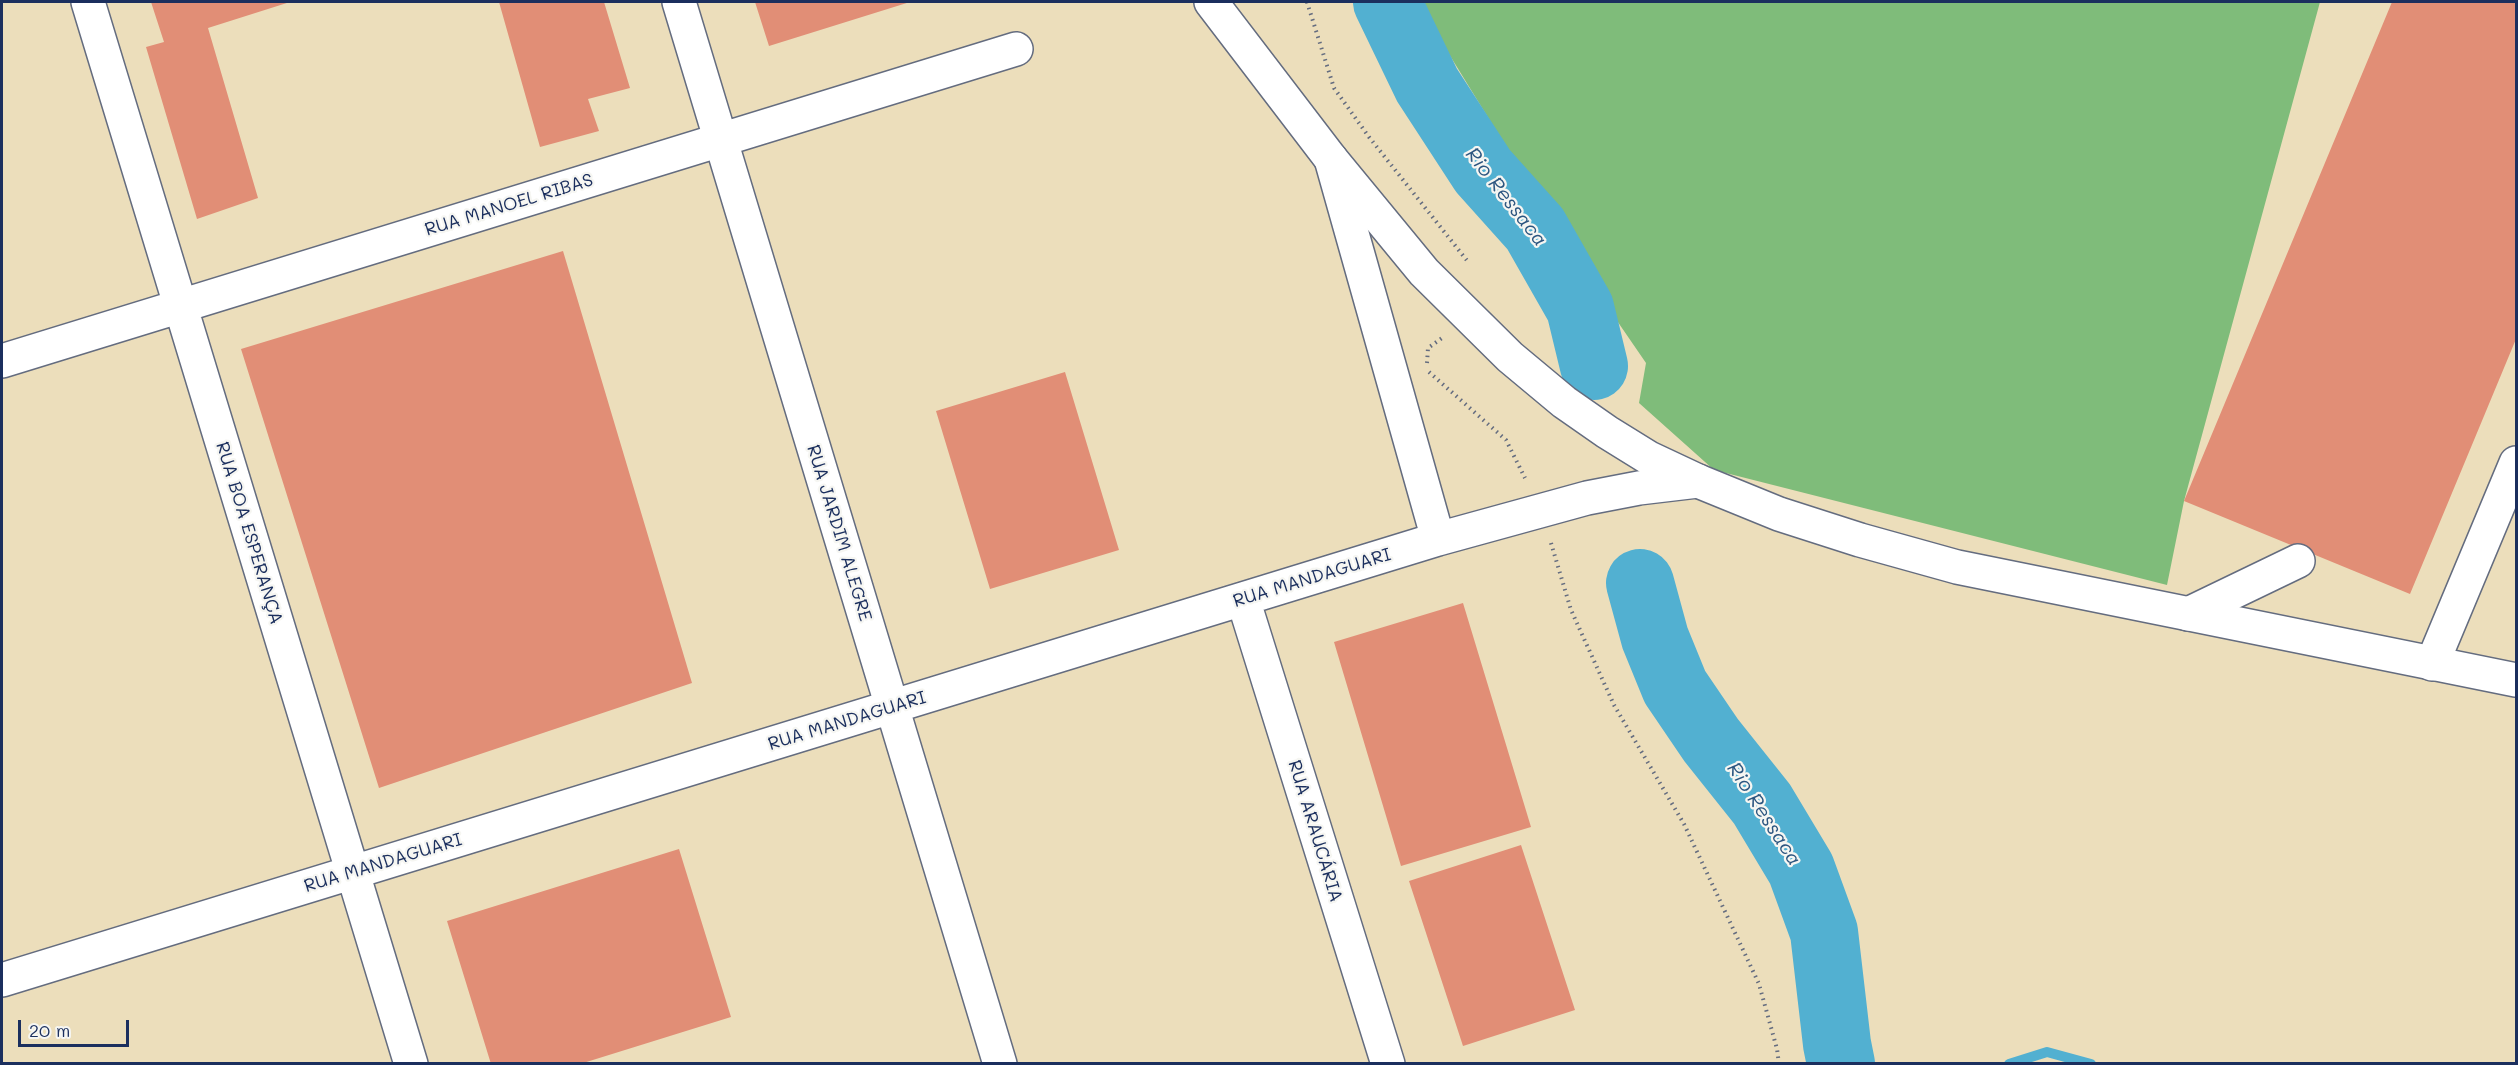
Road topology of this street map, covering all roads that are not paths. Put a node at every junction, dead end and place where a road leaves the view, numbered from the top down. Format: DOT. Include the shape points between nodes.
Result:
graph roads {
  1 [pos="88,2"];
  2 [pos="679,2"];
  3 [pos="1211,2"];
  4 [pos="1016,49"];
  5 [pos="721,140"];
  6 [pos="1331,159"];
  7 [pos="180,306"];
  8 [pos="2,361"];
  9 [pos="2517,463"];
  10 [pos="1698,481"];
  11 [pos="1438,539"];
  12 [pos="2298,561"];
  13 [pos="1243,599"];
  14 [pos="2188,614"];
  15 [pos="2432,664"];
  16 [pos="2517,680"];
  17 [pos="892,707"];
  18 [pos="353,873"];
  19 [pos="2,980"];
  20 [pos="411,1064"];
  21 [pos="1000,1064"];
  22 [pos="1388,1064"];
  1 -- 7 [label="street, RUA BOA ESPERANÇA"];
  2 -- 5 [label="street, RUA JARDIM ALEGRE"];
  3 -- 6 [label="street"];
  4 -- 5 [label="street, RUA MANOEL RIBAS"];
  5 -- 7 [label="street, RUA MANOEL RIBAS"];
  5 -- 17 [label="street, RUA JARDIM ALEGRE"];
  6 -- 10 [label="street" via="1424,272 1510,357 1563,402 1607,432"];
  6 -- 11 [label="street"];
  7 -- 8 [label="street, RUA MANOEL RIBAS"];
  7 -- 18 [label="street, RUA BOA ESPERANÇA"];
  9 -- 15 [label="street"];
  10 -- 11 [label="street, RUA MANDAGUARI" via="1587,498"];
  10 -- 14 [label="street" via="1779,514 1957,567"];
  11 -- 13 [label="street, RUA MANDAGUARI"];
  12 -- 14 [label="street"];
  13 -- 17 [label="street, RUA MANDAGUARI"];
  13 -- 22 [label="street, RUA ARAUCÁRIA"];
  14 -- 15 [label="street"];
  15 -- 16 [label="street"];
  17 -- 18 [label="street, RUA MANDAGUARI"];
  17 -- 21 [label="street, RUA JARDIM ALEGRE"];
  18 -- 19 [label="street, RUA MANDAGUARI"];
  18 -- 20 [label="street, RUA BOA ESPERANÇA"];
}
